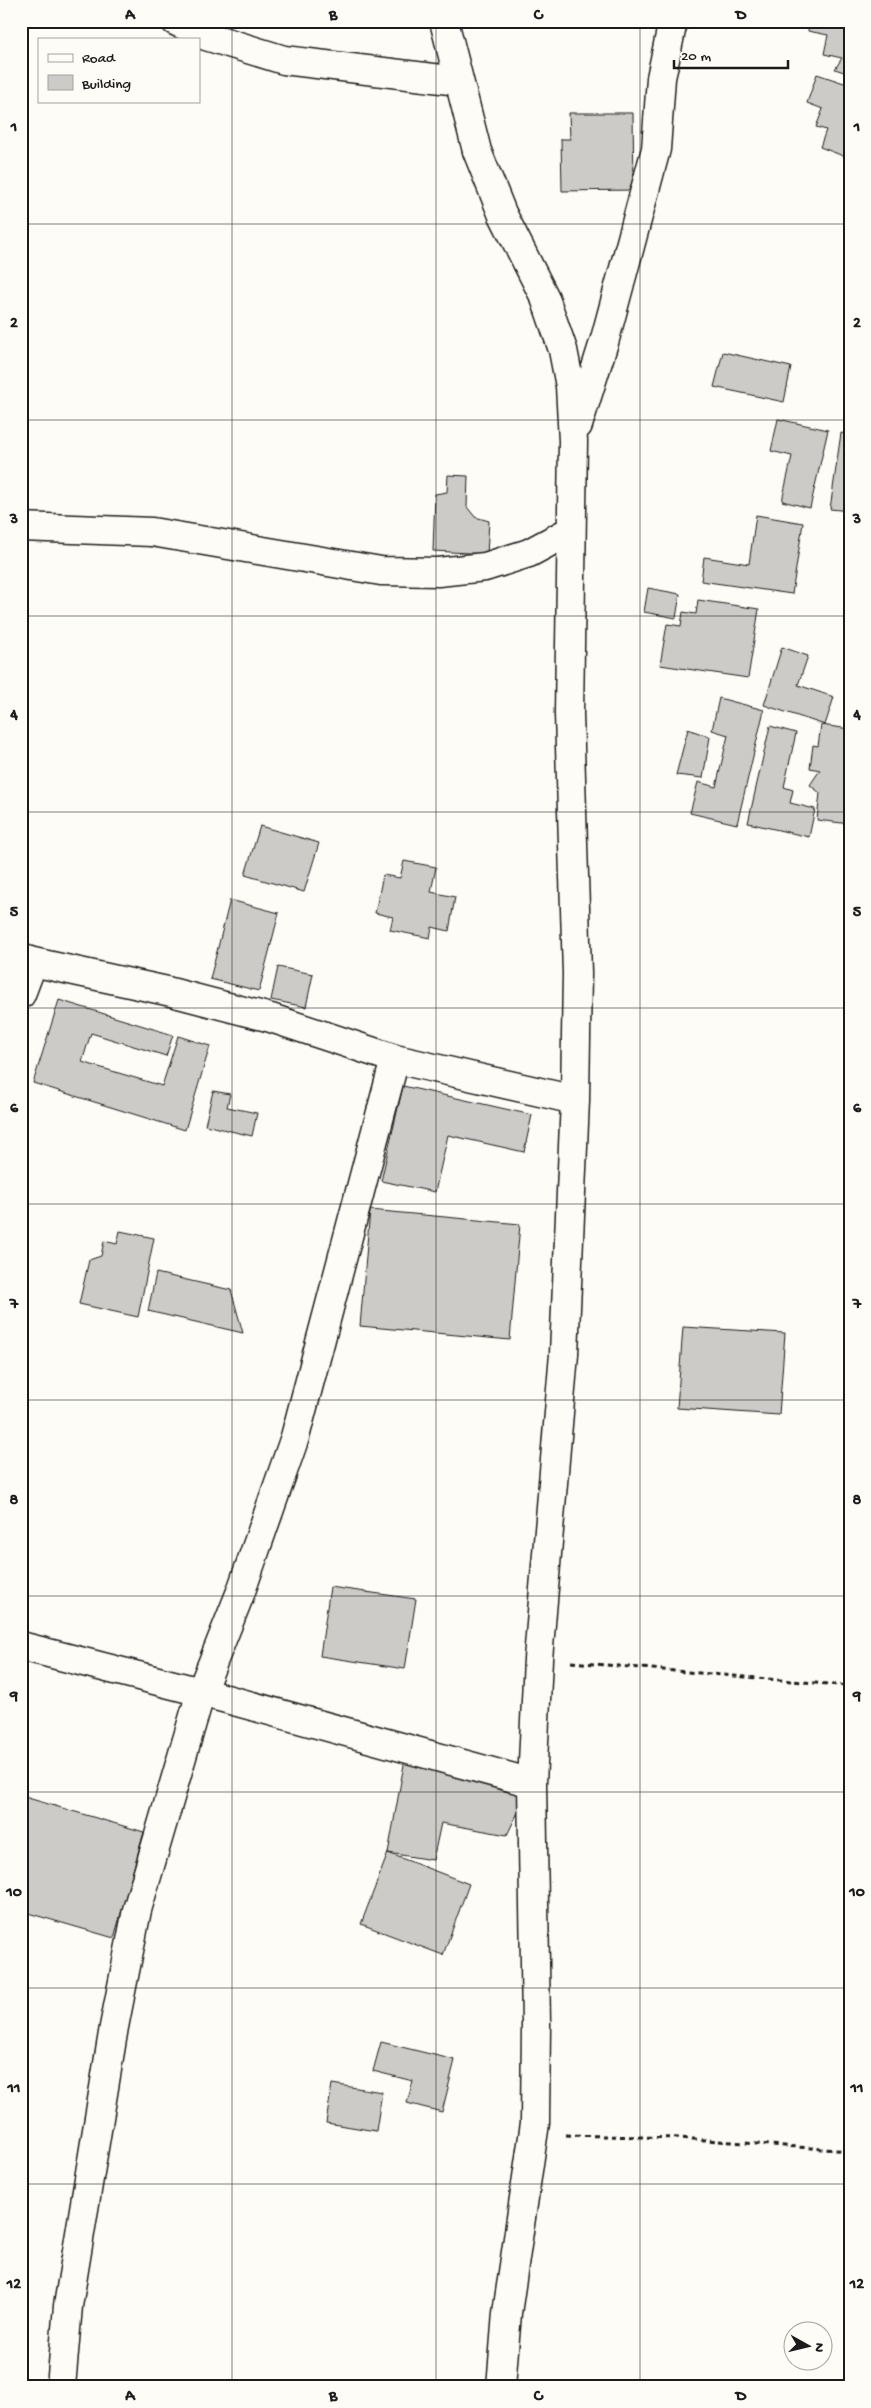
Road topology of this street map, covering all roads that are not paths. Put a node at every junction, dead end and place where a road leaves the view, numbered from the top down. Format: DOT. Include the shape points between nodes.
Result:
graph roads {
  1 [pos="175,21"];
  2 [pos="444,21"];
  3 [pos="673,21"];
  4 [pos="458,81"];
  5 [pos="573,441"];
  6 [pos="21,527"];
  7 [pos="570,531"];
  8 [pos="27,960"];
  9 [pos="21,994"];
  10 [pos="395,1059"];
  11 [pos="575,1100"];
  12 [pos="21,1646"];
  13 [pos="201,1692"];
  14 [pos="532,1783"];
  15 [pos="61,2387"];
  16 [pos="501,2387"];
  1 -- 4 [label="street" via="206,36 284,60"];
  2 -- 4 [label="street"];
  3 -- 5 [label="street" via="661,78 656,149 605,339"];
  4 -- 5 [label="street" via="477,151 502,213 545,298 563,350 570,386"];
  5 -- 7 [label="street"];
  6 -- 7 [label="street" via="152,532 381,571 438,572 485,567 529,553"];
  7 -- 11 [label="street" via="569,714 577,973"];
  8 -- 9 [label="street"];
  8 -- 10 [label="street" via="271,1018"];
  10 -- 11 [label="street"];
  10 -- 13 [label="street" via="295,1437 240,1594"];
  11 -- 14 [label="street" via="564,1354 538,1659"];
  12 -- 13 [label="street"];
  13 -- 14 [label="street"];
  13 -- 15 [label="street" via="136,1910 68,2306"];
  14 -- 16 [label="street" via="536,2024 534,2135 507,2313"];
}
